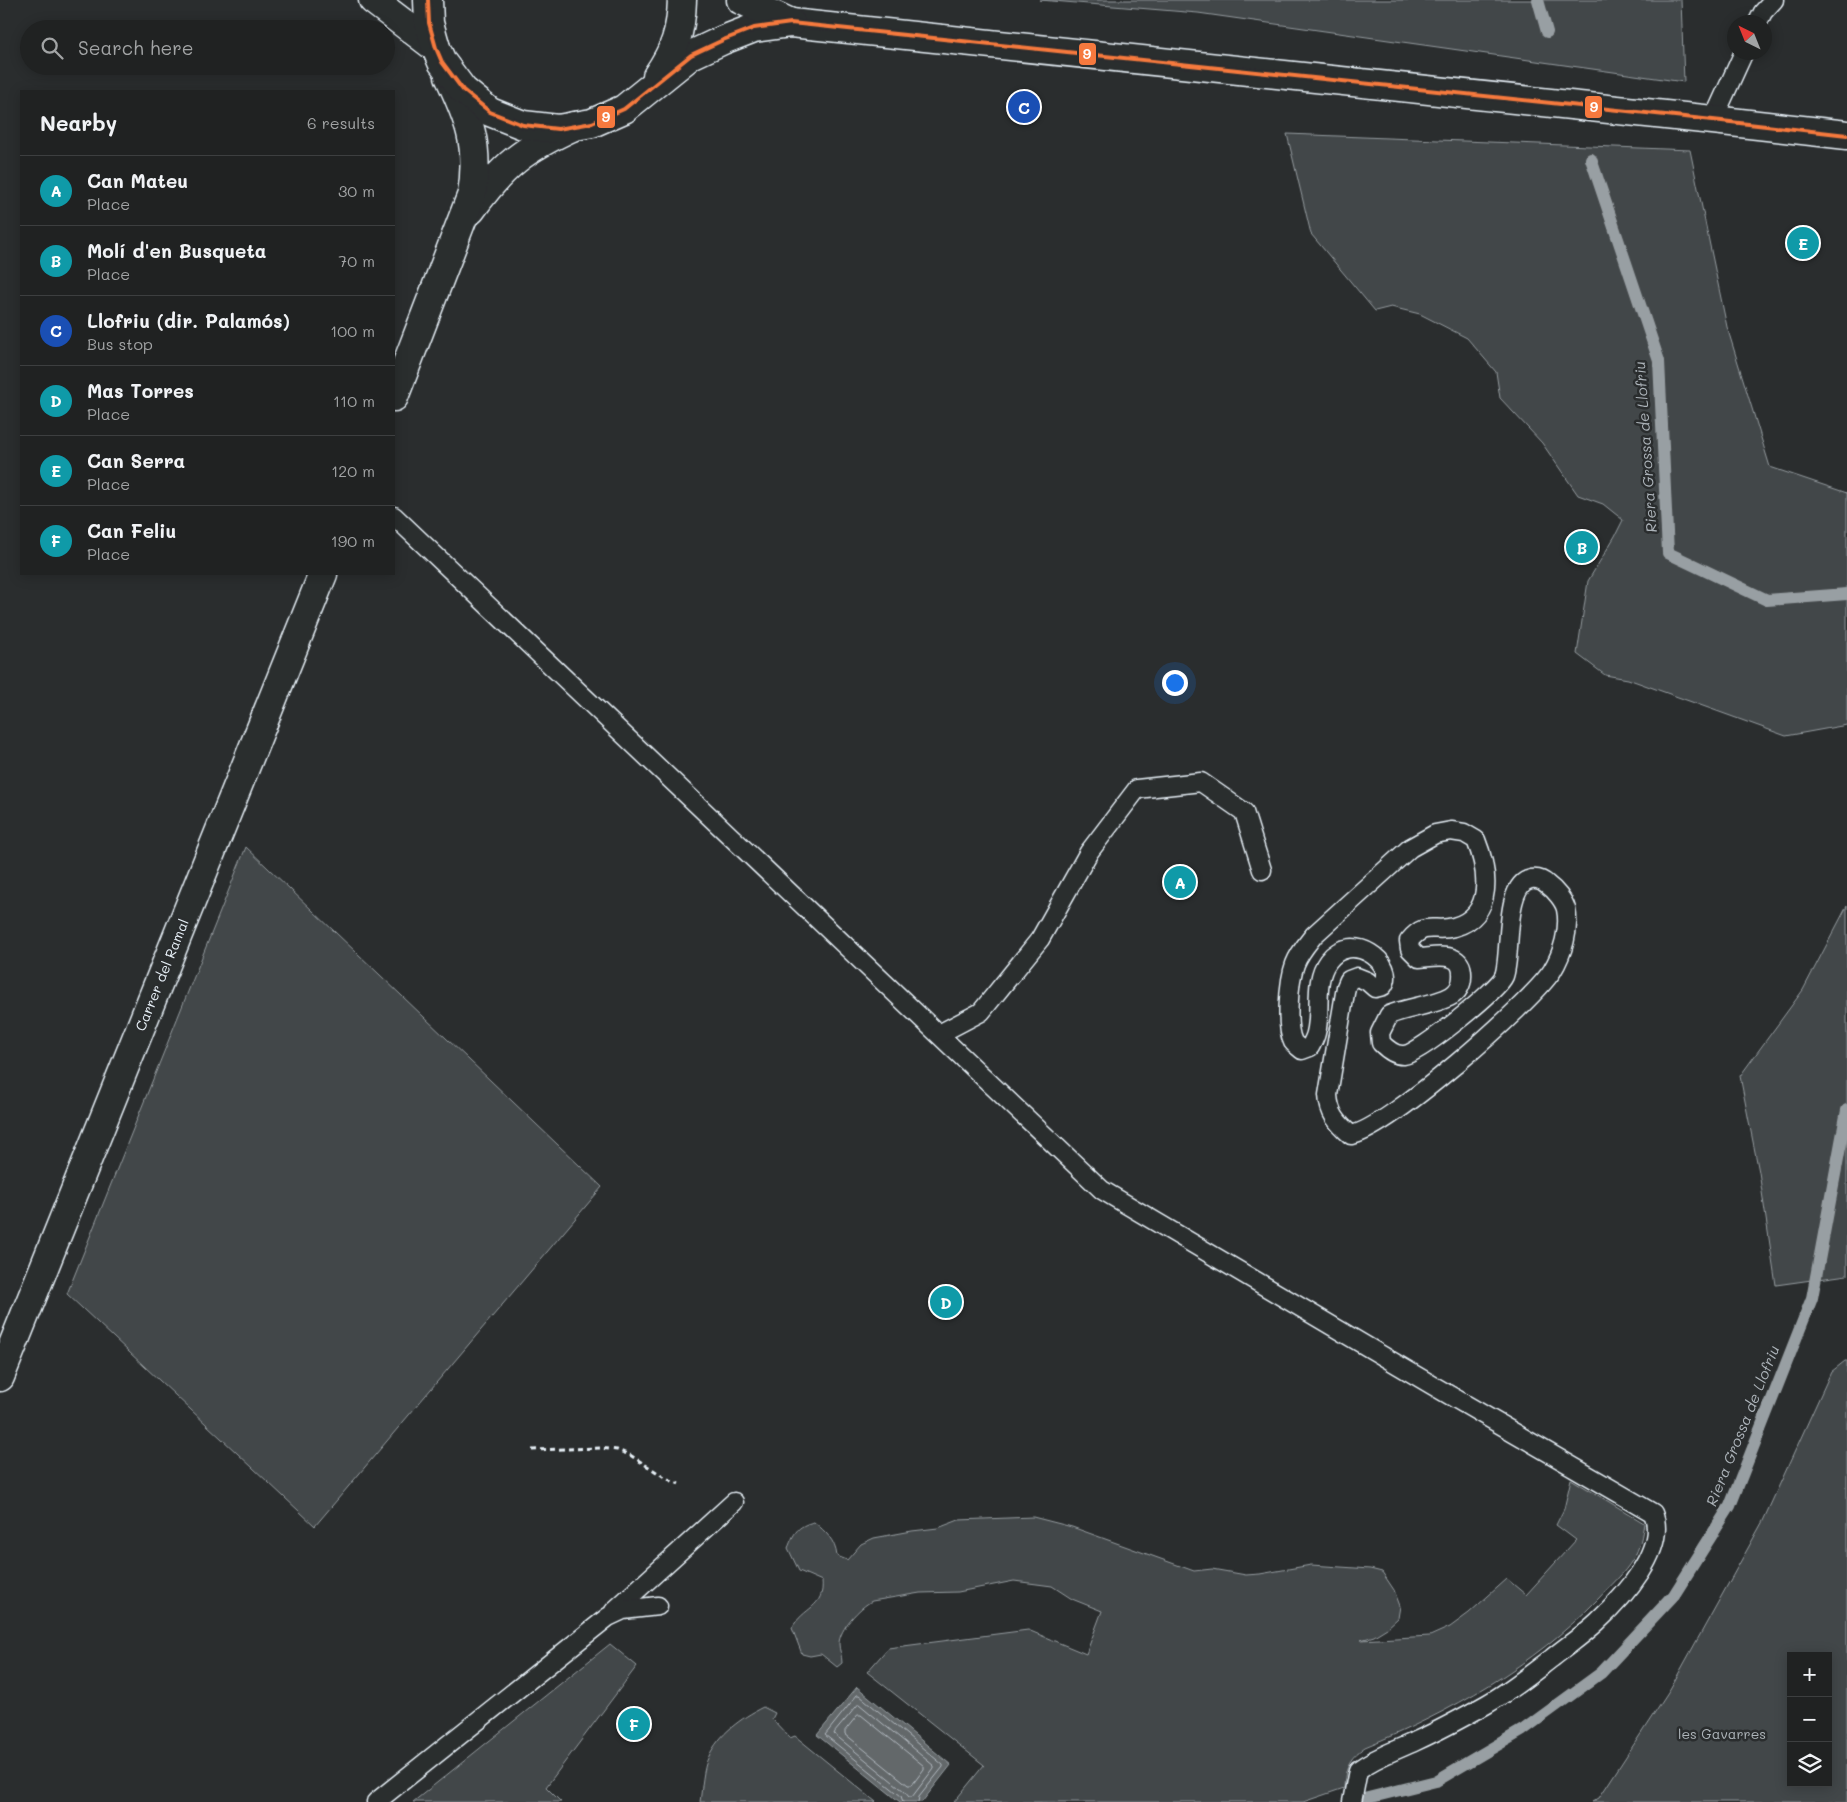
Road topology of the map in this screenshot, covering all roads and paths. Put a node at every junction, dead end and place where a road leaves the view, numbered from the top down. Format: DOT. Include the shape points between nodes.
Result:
graph roads {
  1 [pos="373,0"];
  2 [pos="428,0"];
  3 [pos="682,0"];
  4 [pos="741,0"];
  5 [pos="1774,0"];
  6 [pos="1762,15"];
  7 [pos="791,23"];
  8 [pos="439,55"];
  9 [pos="1740,60"];
  10 [pos="651,86"];
  11 [pos="1713,120"];
  12 [pos="574,126"];
  13 [pos="1847,135"];
  14 [pos="462,223"];
  15 [pos="395,394"];
  16 [pos="395,517"];
  17 [pos="323,575"];
  18 [pos="1262,870"];
  19 [pos="1288,999"];
  20 [pos="939,1034"];
  21 [pos="0,1377"];
  22 [pos="532,1450"];
  23 [pos="679,1484"];
  24 [pos="734,1502"];
  25 [pos="658,1606"];
  26 [pos="608,1616"];
  27 [pos="376,1802"];
  28 [pos="1352,1802"];
  1 -- 8 [label="main road"];
  2 -- 8 [label="main road" via="429,23"];
  3 -- 10 [label="main road" via="681,23 670,56"];
  4 -- 7 [label="main road"];
  5 -- 6 [label="lane"];
  7 -- 10 [label="main road" via="754,28 723,40 691,55"];
  7 -- 11 [label="main road"];
  8 -- 12 [label="main road" via="463,90 490,112 523,125 558,129"];
  8 -- 14 [label="main road" via="466,114 474,144 476,171"];
  9 -- 11 [label="lane"];
  10 -- 12 [label="main road" via="624,109 592,123"];
  11 -- 13 [label="main road"];
  12 -- 14 [label="main road" via="519,156 488,185"];
  14 -- 15 [label="main road"];
  16 -- 20 [label="lane"];
  17 -- 21 [label="main road, Carrer del Ramal"];
  18 -- 20 [label="lane" via="1244,812 1201,782 1137,790 1089,852 1040,939 981,1012"];
  19 -- 19 [label="lane" via="1294,965 1314,935 1410,848 1435,834 1451,831 1476,840 1486,875 1484,899 1477,912 1464,924 1452,928 1424,928 1409,941 1410,949 1419,958 1442,956 1459,962 1463,969 1462,984 1452,996 1389,1015 1380,1033 1381,1043 1394,1054 1404,1056 1426,1045 1490,993 1504,977 1513,905 1522,882 1540,879 1566,907 1567,930 1553,969 1524,1004 1432,1084 1358,1134 1351,1135 1342,1128 1328,1106 1346,987 1349,980 1356,977 1375,988 1383,986 1387,973 1366,950 1354,947 1342,950 1328,960 1319,989 1316,1033 1310,1047 1302,1050 1294,1043 1290,1031"];
  20 -- 28 [label="lane" via="1102,1190 1653,1513 1656,1521 1654,1546 1646,1564 1597,1622 1488,1704 1373,1759 1358,1770"];
  22 -- 23 [label="path" via="617,1450"];
  24 -- 26 [label="lane"];
  25 -- 26 [label="lane" via="623,1610"];
  26 -- 27 [label="lane"];
}
